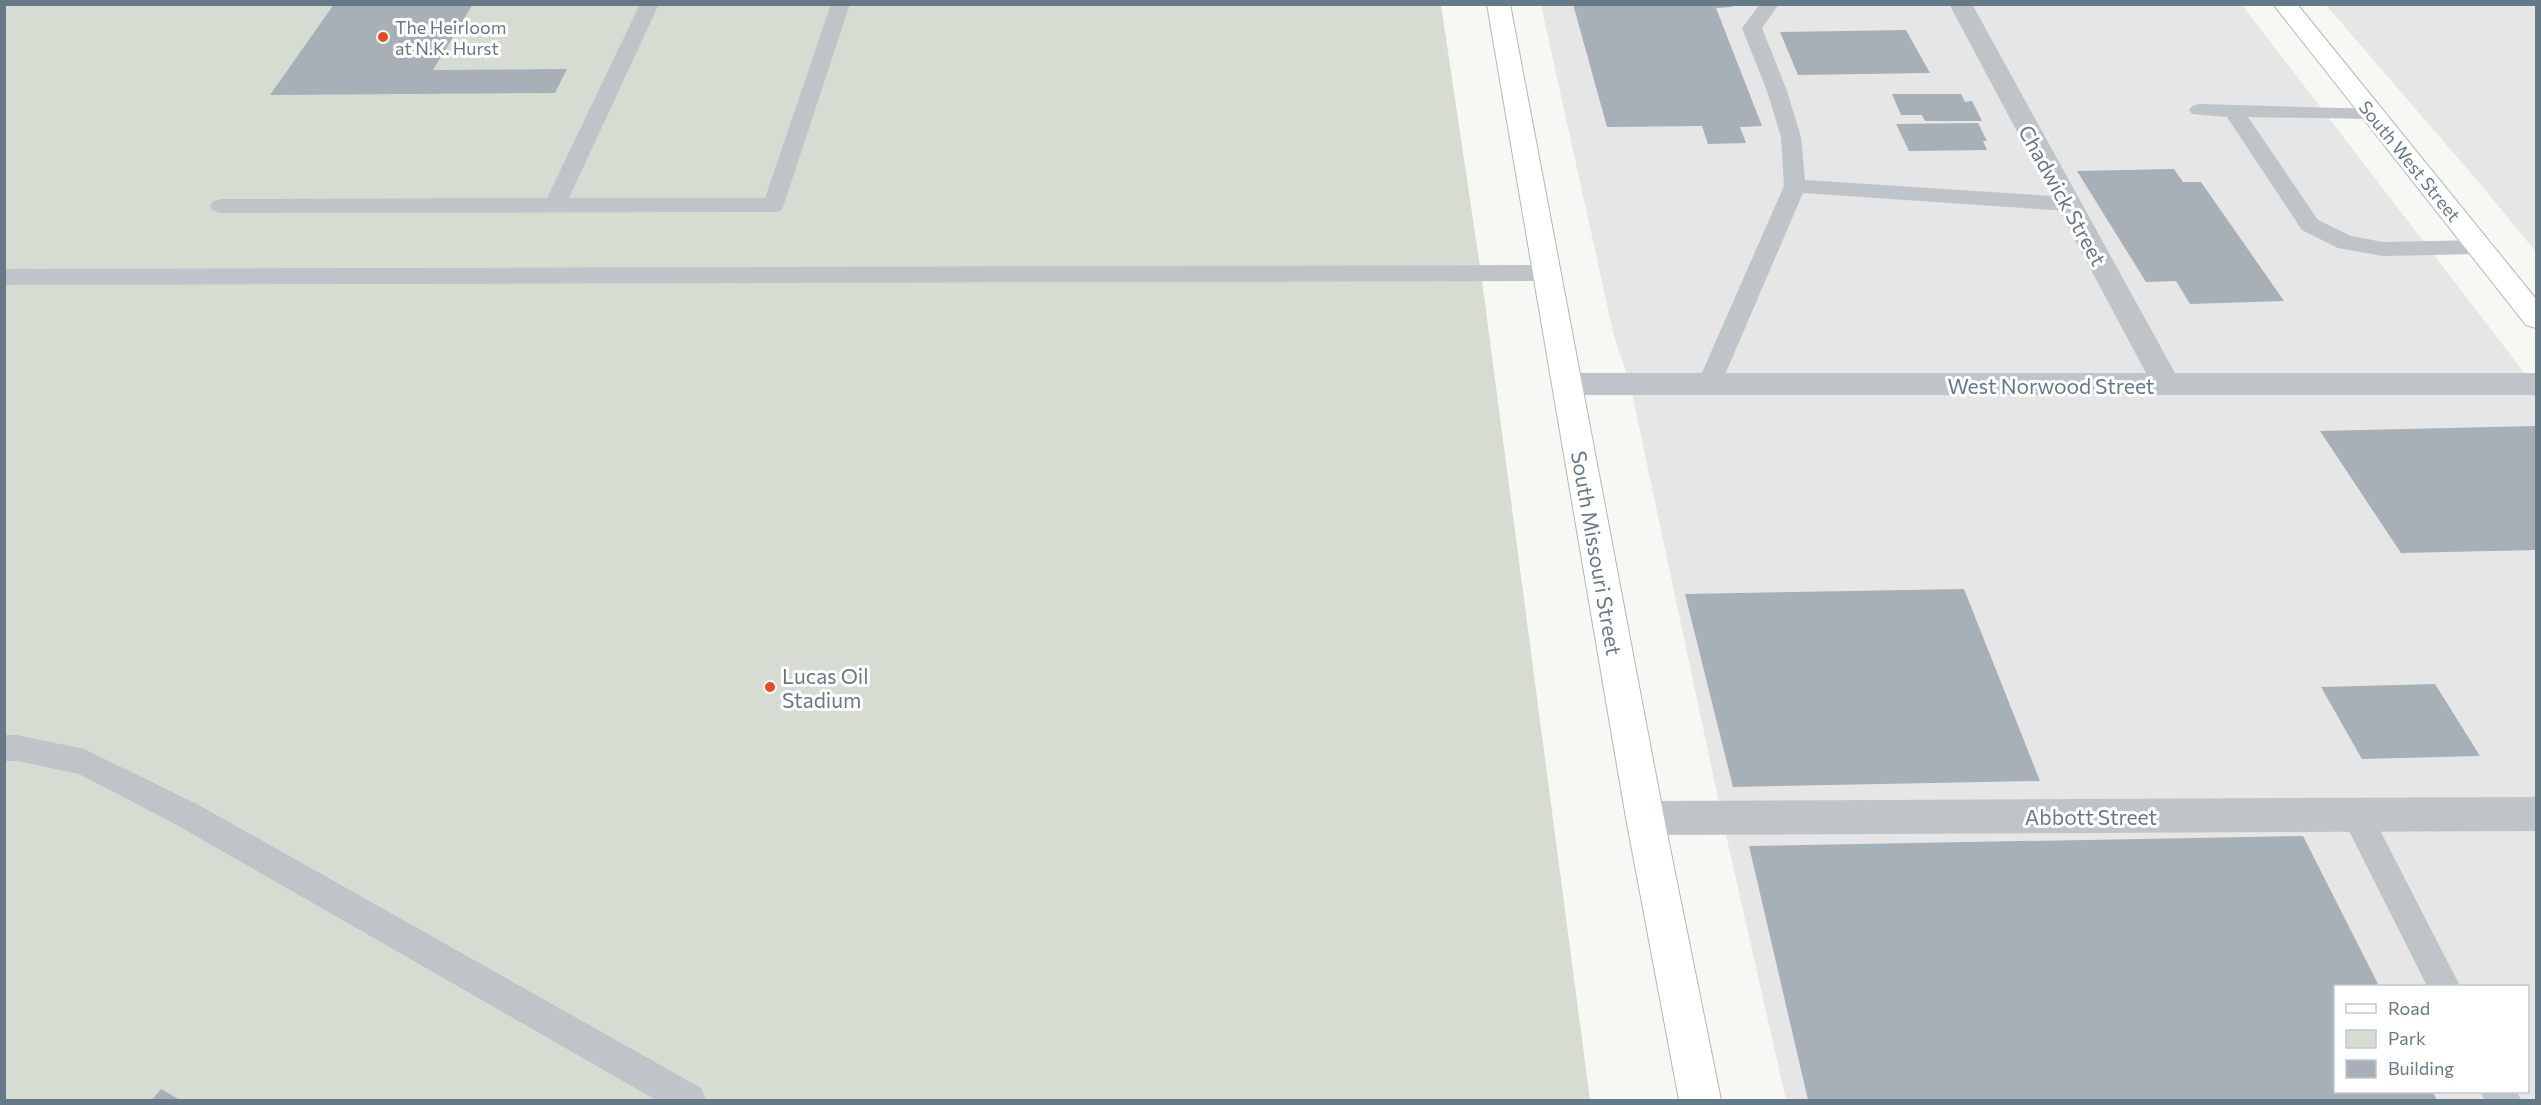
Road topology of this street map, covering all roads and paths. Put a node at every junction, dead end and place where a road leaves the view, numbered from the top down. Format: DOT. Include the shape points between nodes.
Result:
graph roads {
  1 [pos="650,4"];
  2 [pos="841,4"];
  3 [pos="1498,4"];
  4 [pos="1770,4"];
  5 [pos="1959,4"];
  6 [pos="2284,4"];
  7 [pos="2199,110"];
  8 [pos="2233,110"];
  9 [pos="2370,112"];
  10 [pos="1795,186"];
  11 [pos="2068,204"];
  12 [pos="221,206"];
  13 [pos="554,206"];
  14 [pos="2479,247"];
  15 [pos="1546,273"];
  16 [pos="4,277"];
  17 [pos="2536,318"];
  18 [pos="1566,384"];
  19 [pos="1708,384"];
  20 [pos="2536,384"];
  21 [pos="2167,385"];
  22 [pos="4,748"];
  23 [pos="2536,814"];
  24 [pos="2356,815"];
  25 [pos="1645,818"];
  26 [pos="2443,985"];
  27 [pos="689,1101"];
  28 [pos="1700,1101"];
  1 -- 13 [label="lane"];
  2 -- 13 [label="lane" via="774,205"];
  3 -- 15 [label="main road, South Missouri Street"];
  4 -- 10 [label="lane" via="1752,28 1791,137"];
  5 -- 11 [label="street, Chadwick Street"];
  6 -- 9 [label="main road, South West Street"];
  7 -- 8 [label="lane"];
  8 -- 9 [label="lane"];
  8 -- 14 [label="lane" via="2310,225 2346,243 2383,249"];
  9 -- 14 [label="main road, South West Street"];
  10 -- 11 [label="lane"];
  10 -- 19 [label="lane"];
  11 -- 21 [label="street, Chadwick Street"];
  12 -- 13 [label="lane"];
  14 -- 17 [label="main road, South West Street"];
  15 -- 16 [label="lane"];
  15 -- 18 [label="main road, South Missouri Street"];
  18 -- 19 [label="street, West Norwood Street"];
  18 -- 25 [label="main road, South Missouri Street"];
  19 -- 21 [label="street, West Norwood Street"];
  20 -- 21 [label="street, West Norwood Street"];
  22 -- 27 [label="lane" via="84,762 186,814"];
  23 -- 24 [label="street, Abbott Street"];
  24 -- 25 [label="street, Abbott Street"];
  24 -- 26 [label="lane"];
  25 -- 28 [label="main road, South Missouri Street"];
}
